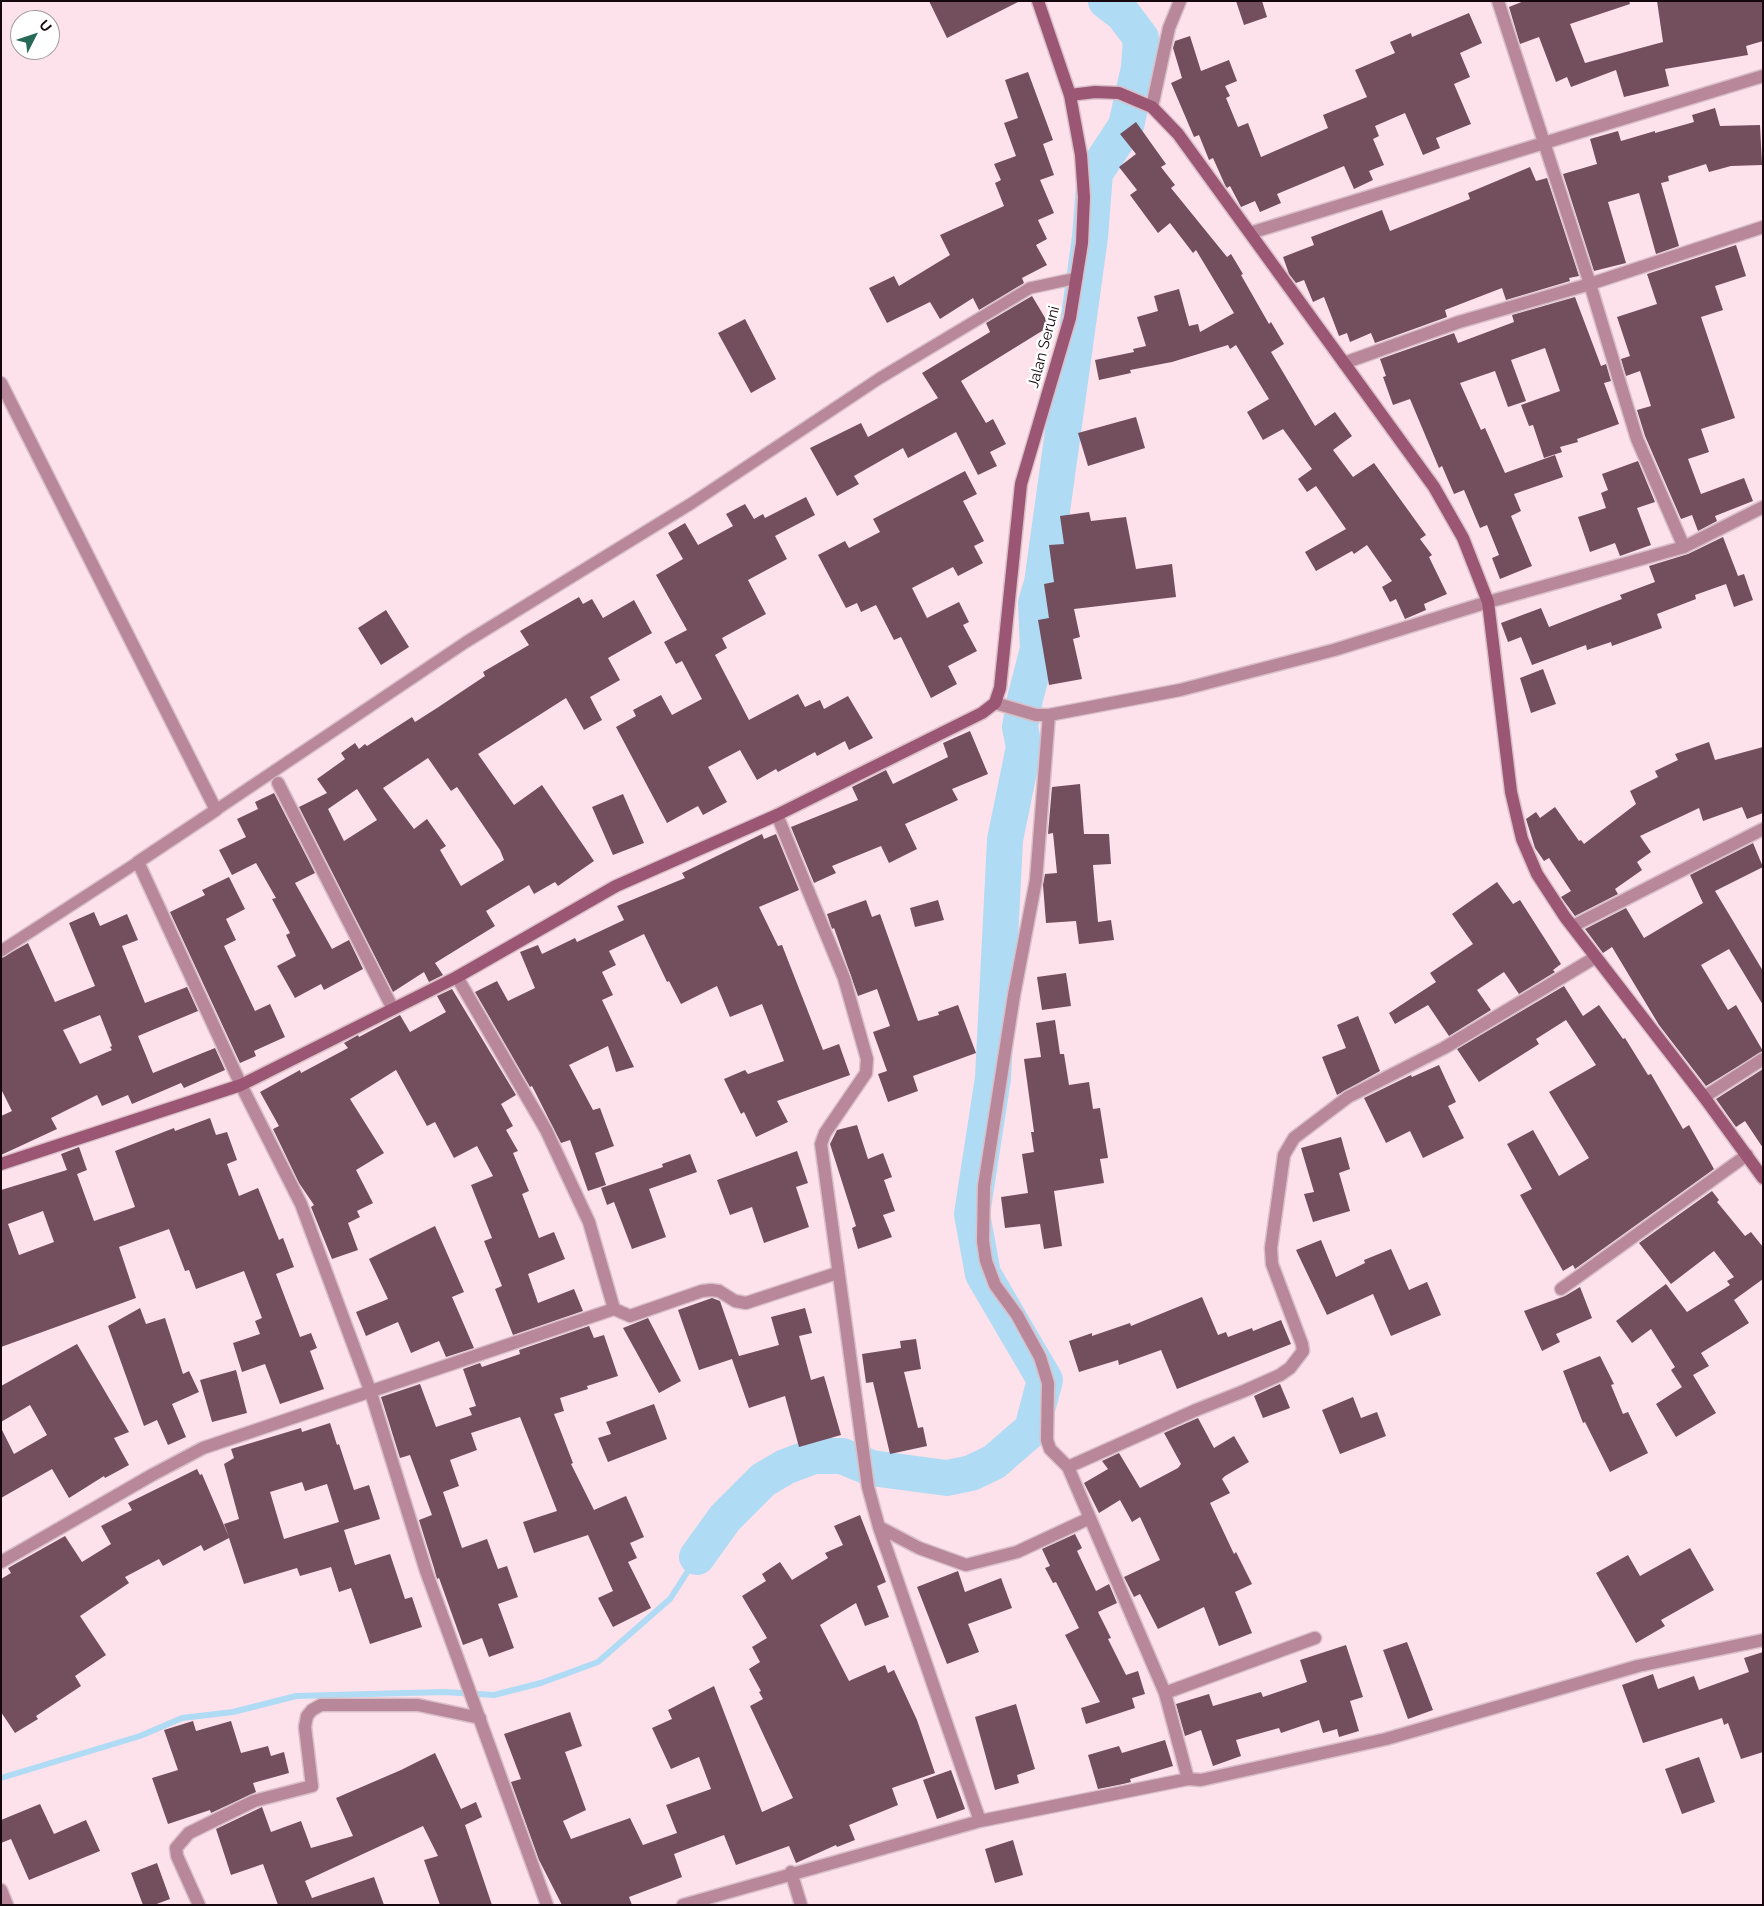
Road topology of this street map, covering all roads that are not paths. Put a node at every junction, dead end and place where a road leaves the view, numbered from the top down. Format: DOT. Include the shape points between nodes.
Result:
graph roads {
  1 [pos="1038,1"];
  2 [pos="1180,1"];
  3 [pos="1498,1"];
  4 [pos="1763,76"];
  5 [pos="1070,95"];
  6 [pos="1152,107"];
  7 [pos="1544,143"];
  8 [pos="1763,228"];
  9 [pos="1250,233"];
  10 [pos="1076,278"];
  11 [pos="1590,284"];
  12 [pos="1344,363"];
  13 [pos="1,383"];
  14 [pos="1763,507"];
  15 [pos="1684,547"];
  16 [pos="1488,602"];
  17 [pos="994,703"];
  18 [pos="1043,715"];
  19 [pos="278,783"];
  20 [pos="216,810"];
  21 [pos="776,815"];
  22 [pos="1763,829"];
  23 [pos="138,862"];
  24 [pos="1573,926"];
  25 [pos="1,951"];
  26 [pos="1596,956"];
  27 [pos="457,977"];
  28 [pos="393,1009"];
  29 [pos="1763,1059"];
  30 [pos="241,1085"];
  31 [pos="1704,1097"];
  32 [pos="1747,1156"];
  33 [pos="1,1164"];
  34 [pos="1763,1178"];
  35 [pos="837,1273"];
  36 [pos="1561,1289"];
  37 [pos="614,1309"];
  38 [pos="372,1393"];
  39 [pos="1068,1467"];
  40 [pos="1090,1518"];
  41 [pos="879,1526"];
  42 [pos="1,1562"];
  43 [pos="1315,1638"];
  44 [pos="1763,1640"];
  45 [pos="1165,1693"];
  46 [pos="478,1714"];
  47 [pos="1188,1779"];
  48 [pos="980,1820"];
  49 [pos="791,1872"];
  50 [pos="1,1890"];
  51 [pos="8,1905"];
  52 [pos="199,1905"];
  53 [pos="547,1905"];
  54 [pos="683,1905"];
  55 [pos="801,1905"];
  1 -- 5 [label="street, Jalan Seruni"];
  2 -- 6 [label="street" via="1170,28"];
  3 -- 7 [label="street"];
  4 -- 7 [label="street"];
  5 -- 6 [label="street" via="1119,93"];
  5 -- 10 [label="street, Jalan Seruni" via="1081,155 1084,197 1082,243"];
  6 -- 9 [label="street" via="1178,134"];
  7 -- 9 [label="street"];
  7 -- 11 [label="street"];
  8 -- 11 [label="street"];
  9 -- 12 [label="street"];
  10 -- 17 [label="street, Jalan Seruni" via="1070,318 1021,484 1000,688"];
  10 -- 20 [label="lane" via="1030,288 880,378 692,503 466,642"];
  11 -- 12 [label="street" via="1459,322"];
  11 -- 15 [label="street" via="1637,439"];
  12 -- 16 [label="street" via="1434,487 1463,538"];
  13 -- 20 [label="street"];
  14 -- 15 [label="street"];
  15 -- 16 [label="street"];
  16 -- 18 [label="street" via="1334,650 1180,690"];
  16 -- 24 [label="street" via="1511,792 1522,839 1537,874"];
  17 -- 18 [label="street"];
  17 -- 21 [label="street" via="982,713"];
  18 -- 39 [label="street" via="1036,880 984,1186 983,1241 995,1285 1017,1315 1040,1357 1048,1383 1047,1440 1050,1449"];
  19 -- 28 [label="street"];
  20 -- 23 [label="street"];
  21 -- 27 [label="street" via="616,886"];
  21 -- 35 [label="street" via="844,978 867,1059 866,1073 825,1133 821,1144"];
  22 -- 24 [label="street"];
  23 -- 25 [label="lane"];
  23 -- 30 [label="street"];
  24 -- 26 [label="street"];
  26 -- 31 [label="street"];
  26 -- 39 [label="street" via="1444,1048 1348,1097 1294,1138 1284,1155 1271,1248 1272,1264 1302,1344 1303,1351 1290,1368"];
  27 -- 28 [label="street"];
  27 -- 37 [label="street" via="546,1130 589,1222"];
  28 -- 30 [label="street"];
  29 -- 31 [label="street"];
  30 -- 33 [label="street"];
  30 -- 38 [label="street" via="301,1204"];
  31 -- 32 [label="street"];
  32 -- 34 [label="street"];
  32 -- 36 [label="street"];
  35 -- 37 [label="street" via="746,1303 711,1290 630,1316"];
  35 -- 41 [label="street" via="868,1487"];
  37 -- 38 [label="street"];
  38 -- 42 [label="street" via="203,1448"];
  38 -- 46 [label="street" via="426,1571"];
  39 -- 40 [label="street"];
  40 -- 41 [label="street" via="1016,1552 966,1565 919,1548"];
  40 -- 45 [label="street"];
  41 -- 48 [label="street"];
  43 -- 45 [label="street"];
  44 -- 47 [label="street" via="1638,1666 1386,1739 1201,1780"];
  45 -- 47 [label="street"];
  46 -- 52 [label="street" via="418,1705 321,1705 312,1710 305,1727 312,1786 254,1801 189,1834 176,1848"];
  46 -- 53 [label="street"];
  47 -- 48 [label="street"];
  48 -- 49 [label="street"];
  49 -- 54 [label="street"];
  49 -- 55 [label="street"];
  50 -- 51 [label="street"];
}
